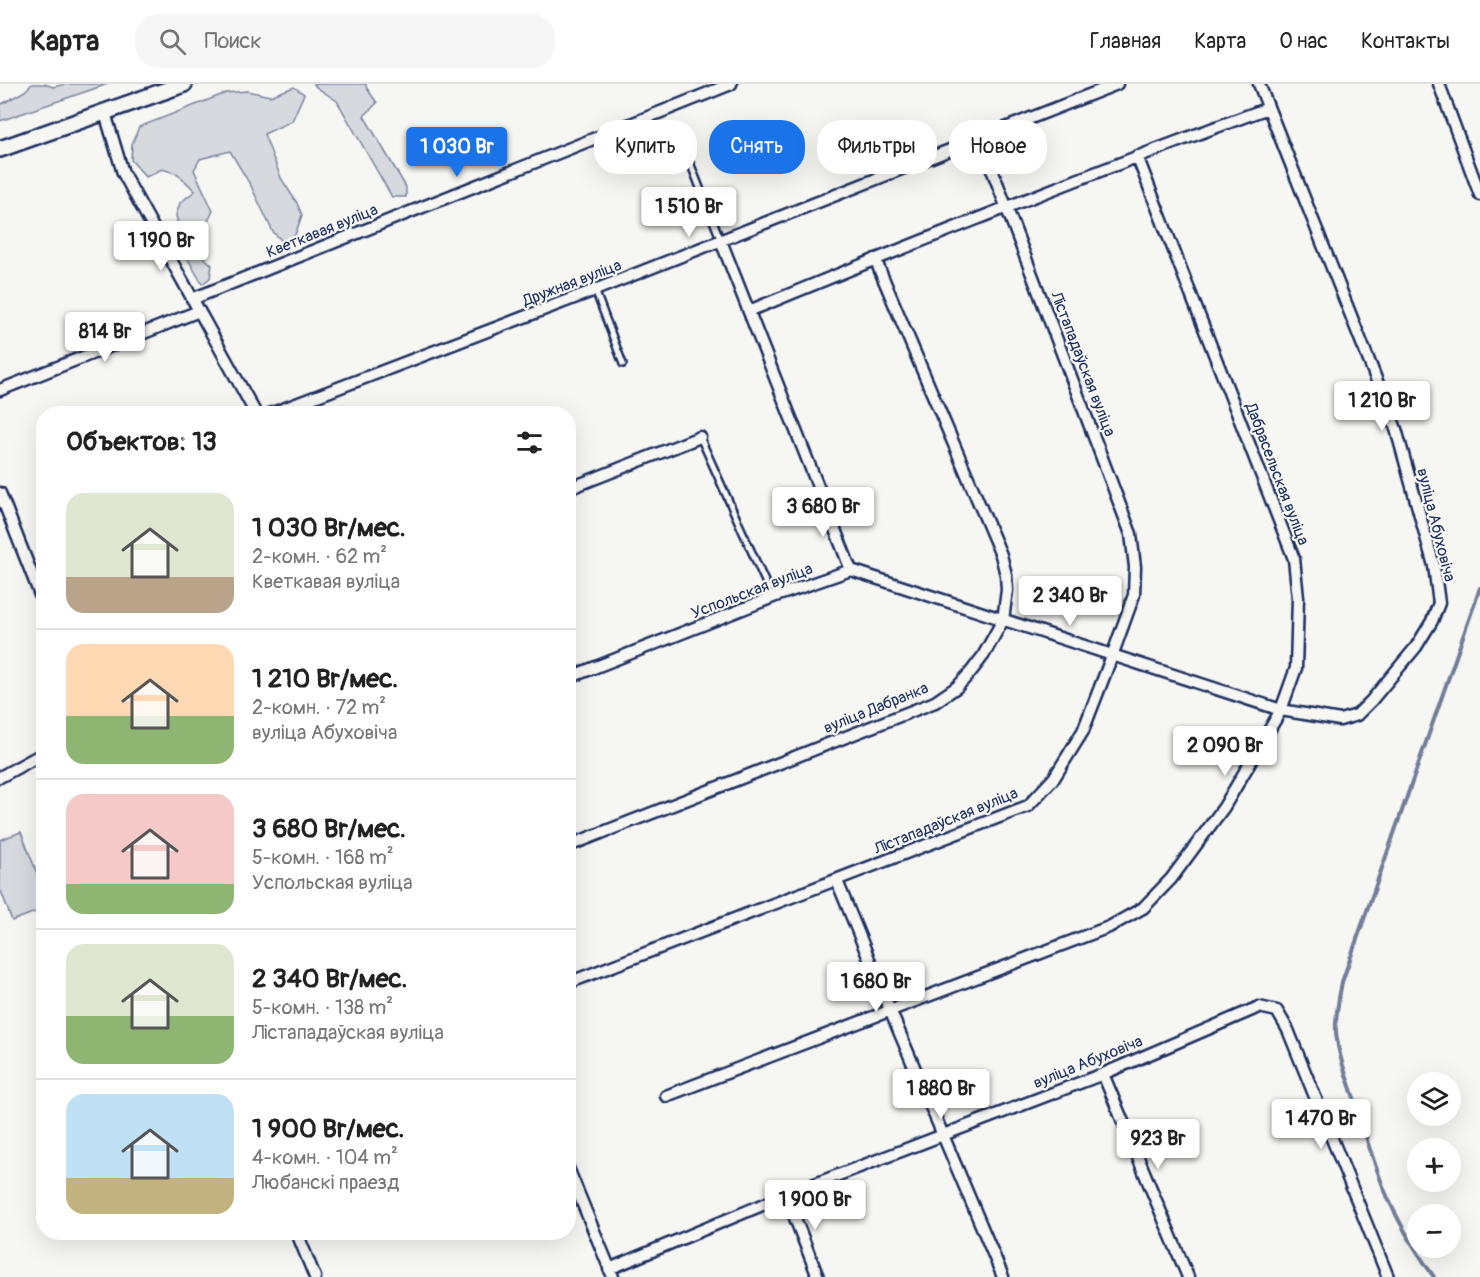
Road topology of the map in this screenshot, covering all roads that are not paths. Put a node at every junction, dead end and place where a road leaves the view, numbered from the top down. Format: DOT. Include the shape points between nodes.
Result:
graph roads {
  1 [pos="184,84"];
  2 [pos="731,84"];
  3 [pos="1117,84"];
  4 [pos="1259,84"];
  5 [pos="1438,84"];
  6 [pos="1268,108"];
  7 [pos="105,113"];
  8 [pos="1026,120"];
  9 [pos="0,149"];
  10 [pos="949,150"];
  11 [pos="1137,156"];
  12 [pos="695,174"];
  13 [pos="994,174"];
  14 [pos="1480,195"];
  15 [pos="1006,207"];
  16 [pos="721,241"];
  17 [pos="875,259"];
  18 [pos="595,290"];
  19 [pos="192,299"];
  20 [pos="199,311"];
  21 [pos="749,311"];
  22 [pos="623,364"];
  23 [pos="0,390"];
  24 [pos="252,406"];
  25 [pos="291,406"];
  26 [pos="700,437"];
  27 [pos="576,486"];
  28 [pos="0,493"];
  29 [pos="851,570"];
  30 [pos="36,585"];
  31 [pos="772,597"];
  32 [pos="1003,620"];
  33 [pos="1112,656"];
  34 [pos="576,675"];
  35 [pos="1281,710"];
  36 [pos="36,757"];
  37 [pos="0,777"];
  38 [pos="576,843"];
  39 [pos="837,881"];
  40 [pos="576,980"];
  41 [pos="890,1010"];
  42 [pos="1102,1074"];
  43 [pos="666,1096"];
  44 [pos="943,1134"];
  45 [pos="576,1188"];
  46 [pos="786,1195"];
  47 [pos="300,1240"];
  48 [pos="611,1273"];
  49 [pos="315,1277"];
  50 [pos="818,1277"];
  51 [pos="1003,1277"];
  52 [pos="1188,1277"];
  53 [pos="1388,1277"];
  1 -- 7 [label="main road"];
  2 -- 19 [label="street, Кветкавая вуліца"];
  3 -- 8 [label="street, Дружная вуліца"];
  4 -- 6 [label="street, вуліца Абуховіча"];
  5 -- 14 [label="street"];
  6 -- 11 [label="street"];
  6 -- 35 [label="street, вуліца Абуховіча" via="1396,429 1434,566 1439,603 1416,647 1357,715 1340,720"];
  7 -- 9 [label="main road"];
  7 -- 19 [label="street" via="123,173"];
  10 -- 16 [label="street, Дружная вуліца"];
  11 -- 15 [label="street"];
  11 -- 35 [label="street, Дабрасельская вуліца" via="1294,559 1298,598 1296,668"];
  12 -- 16 [label="lane"];
  13 -- 15 [label="street, Лістападаўская вуліца"];
  15 -- 17 [label="street"];
  15 -- 33 [label="street, Лістападаўская вуліца" via="1131,534 1134,596"];
  16 -- 18 [label="street, Дружная вуліца"];
  16 -- 21 [label="street"];
  17 -- 21 [label="street"];
  17 -- 32 [label="street, вуліца Дабранка" via="1001,555 1007,590"];
  18 -- 22 [label="lane"];
  18 -- 25 [label="street, Дружная вуліца"];
  19 -- 20 [label="street"];
  20 -- 23 [label="street"];
  20 -- 24 [label="street"];
  21 -- 29 [label="street"];
  26 -- 27 [label="street"];
  26 -- 31 [label="lane"];
  28 -- 30 [label="street"];
  29 -- 31 [label="street, Успольская вуліца"];
  29 -- 32 [label="street, вуліца Абуховіча"];
  31 -- 34 [label="street, Успольская вуліца"];
  32 -- 33 [label="street, вуліца Абуховіча"];
  32 -- 38 [label="street, вуліца Дабранка" via="970,673 934,702"];
  33 -- 35 [label="street, вуліца Абуховіча"];
  33 -- 39 [label="street, Лістападаўская вуліца" via="1083,731 1054,778 1028,806"];
  35 -- 41 [label="street, Дабрасельская вуліца" via="1224,807 1172,879 1143,908 1109,927"];
  36 -- 37 [label="street"];
  39 -- 40 [label="street, Лістападаўская вуліца"];
  39 -- 41 [label="street"];
  41 -- 43 [label="street, Дабрасельская вуліца"];
  41 -- 44 [label="street"];
  42 -- 44 [label="street, вуліца Абуховіча"];
  42 -- 52 [label="street"];
  42 -- 53 [label="street, вуліца Абуховіча" via="1259,1008 1277,1011"];
  44 -- 46 [label="street, вуліца Абуховіча"];
  44 -- 51 [label="street"];
  45 -- 48 [label="street"];
  46 -- 48 [label="street, вуліца Абуховіча"];
  46 -- 50 [label="street"];
  47 -- 49 [label="street"];
}
